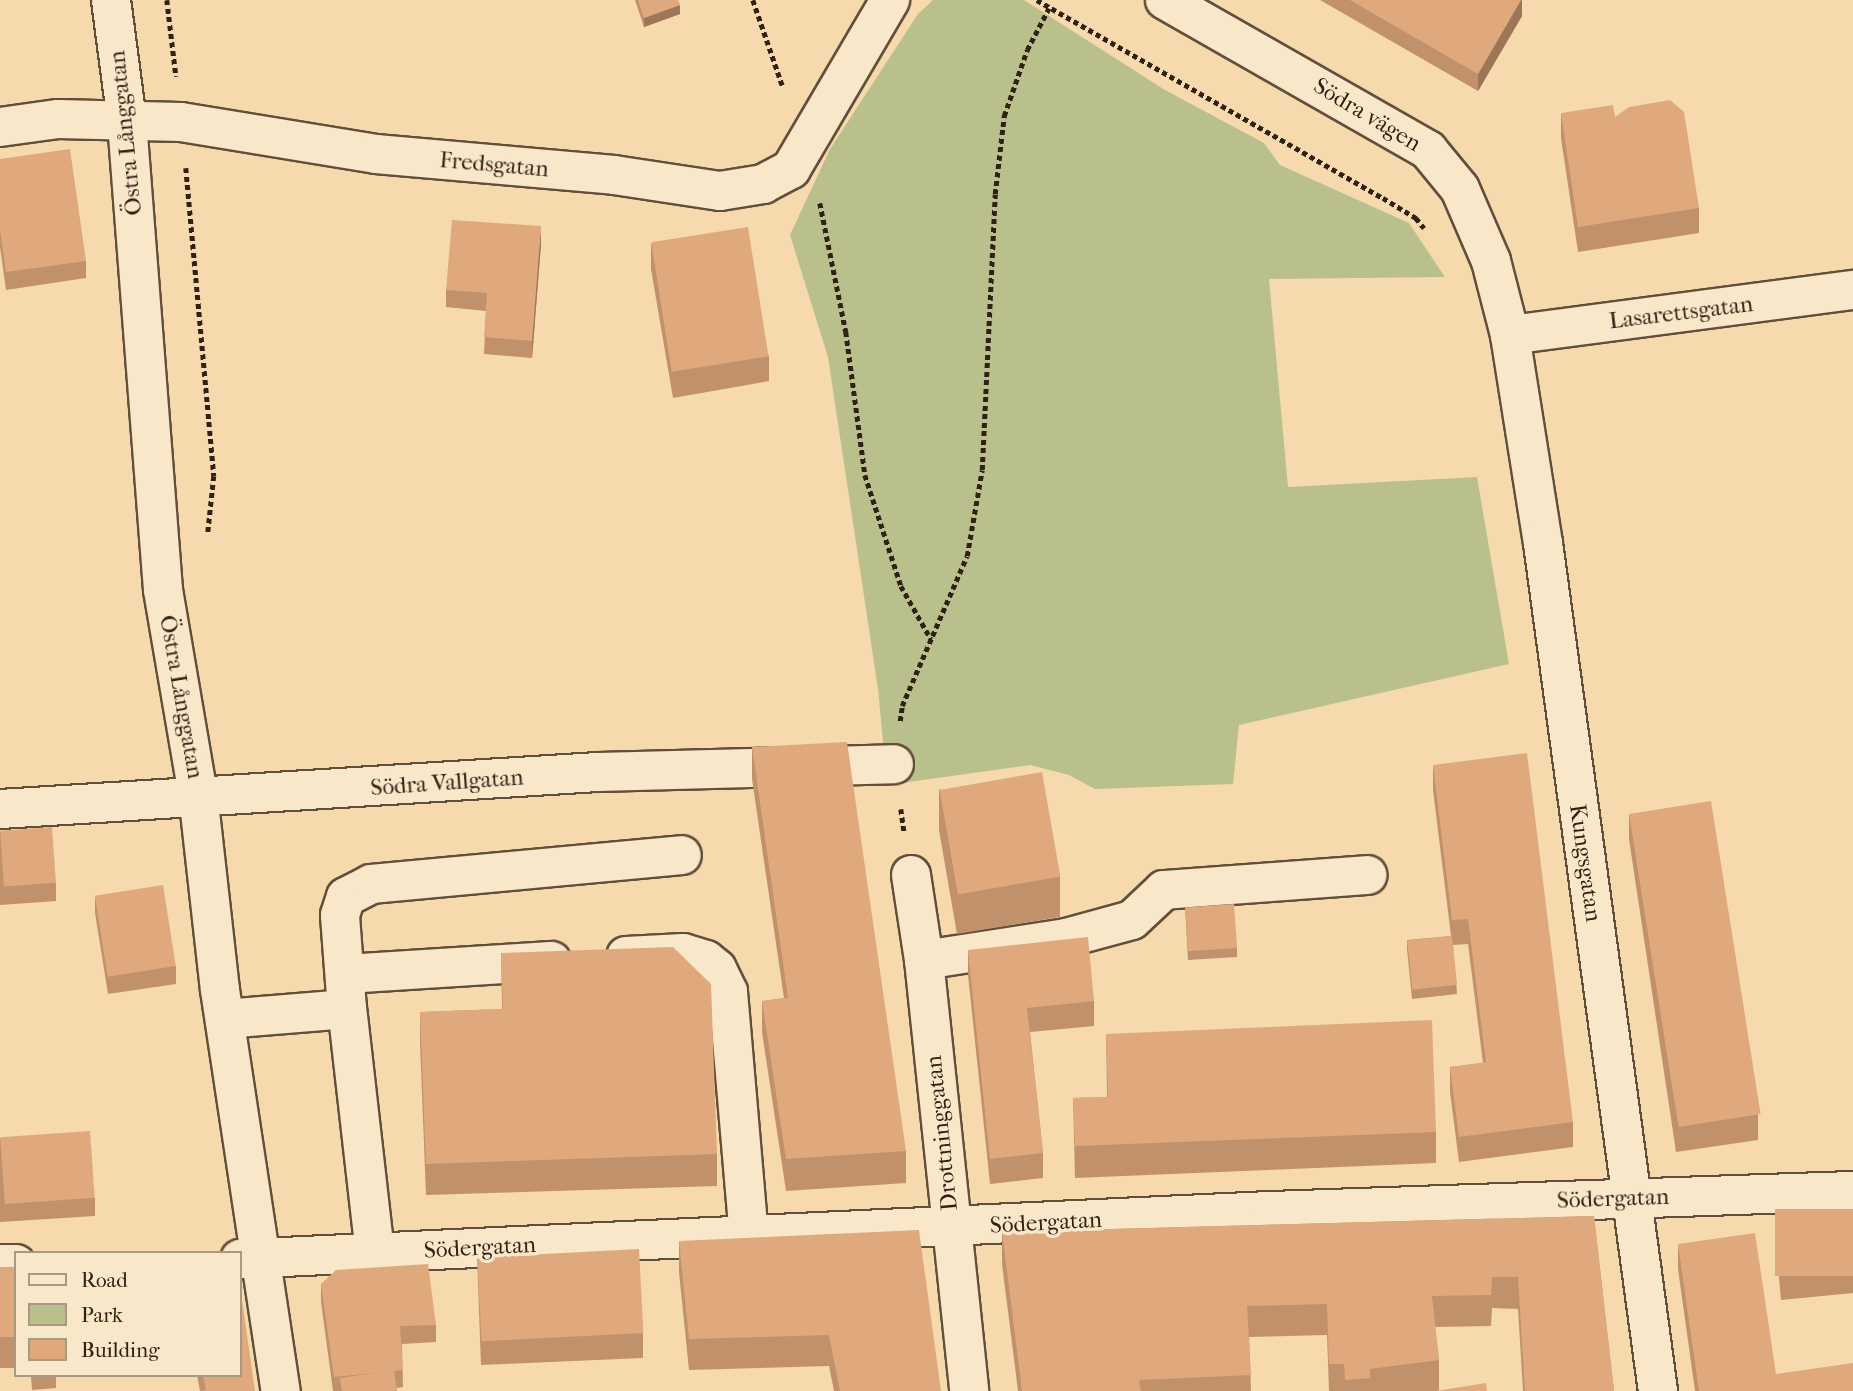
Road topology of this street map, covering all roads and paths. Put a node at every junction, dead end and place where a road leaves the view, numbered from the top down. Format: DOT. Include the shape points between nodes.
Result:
graph roads {
  1 [pos="111,0"];
  2 [pos="167,0"];
  3 [pos="753,0"];
  4 [pos="890,0"];
  5 [pos="1037,0"];
  6 [pos="1165,0"];
  7 [pos="1049,8"];
  8 [pos="787,99"];
  9 [pos="127,122"];
  10 [pos="181,122"];
  11 [pos="0,127"];
  12 [pos="791,169"];
  13 [pos="1429,235"];
  14 [pos="1853,290"];
  15 [pos="1510,335"];
  16 [pos="207,539"];
  17 [pos="931,639"];
  18 [pos="894,764"];
  19 [pos="198,794"];
  20 [pos="0,808"];
  21 [pos="682,855"];
  22 [pos="911,875"];
  23 [pos="1367,875"];
  24 [pos="924,960"];
  25 [pos="346,992"];
  26 [pos="225,1019"];
  27 [pos="1853,1191"];
  28 [pos="1631,1199"];
  29 [pos="951,1228"];
  30 [pos="750,1235"];
  31 [pos="374,1252"];
  32 [pos="249,1258"];
  33 [pos="281,1391"];
  34 [pos="970,1391"];
  35 [pos="1658,1391"];
  1 -- 9 [label="street, Östra Långgatan"];
  2 -- 10 [label="path"];
  3 -- 8 [label="path"];
  4 -- 12 [label="street"];
  5 -- 7 [label="path"];
  6 -- 15 [label="street, Södra vägen" via="1427,150 1460,189 1491,261"];
  7 -- 13 [label="path" via="1383,198 1416,218"];
  7 -- 17 [label="path" via="1027,50 1004,116 995,194 982,470 967,556"];
  9 -- 10 [label="street, Fredsgatan"];
  9 -- 11 [label="street, Fredsgatan" via="58,119"];
  9 -- 19 [label="street, Östra Långgatan" via="163,590"];
  10 -- 12 [label="street, Fredsgatan" via="376,154 614,175 720,191 762,184"];
  10 -- 16 [label="path" via="214,476"];
  12 -- 17 [label="path" via="812,178 828,229 865,475 901,586"];
  14 -- 15 [label="street, Lasarettsgatan"];
  15 -- 28 [label="street, Kungsgatan" via="1544,543"];
  17 -- 18 [label="path" via="902,705"];
  18 -- 19 [label="street, Södra Vallgatan" via="598,772 389,788"];
  19 -- 20 [label="street, Södra Vallgatan"];
  19 -- 26 [label="street, Östra Långgatan"];
  21 -- 25 [label="street" via="371,884 345,897 340,915"];
  22 -- 24 [label="street, Drottninggatan"];
  23 -- 24 [label="street" via="1164,890 1132,920 1066,938"];
  24 -- 29 [label="street, Drottninggatan"];
  25 -- 26 [label="street"];
  25 -- 30 [label="street" via="683,953 706,960 717,969 728,992"];
  25 -- 31 [label="street"];
  26 -- 32 [label="street, Östra Långgatan"];
  27 -- 28 [label="street, Södergatan"];
  28 -- 29 [label="street, Södergatan"];
  28 -- 35 [label="street, Kungsgatan"];
  29 -- 30 [label="street, Södergatan"];
  29 -- 34 [label="street, Drottninggatan"];
  30 -- 31 [label="street, Södergatan"];
  31 -- 32 [label="street, Södergatan"];
  32 -- 33 [label="street, Östra Långgatan"];
}
